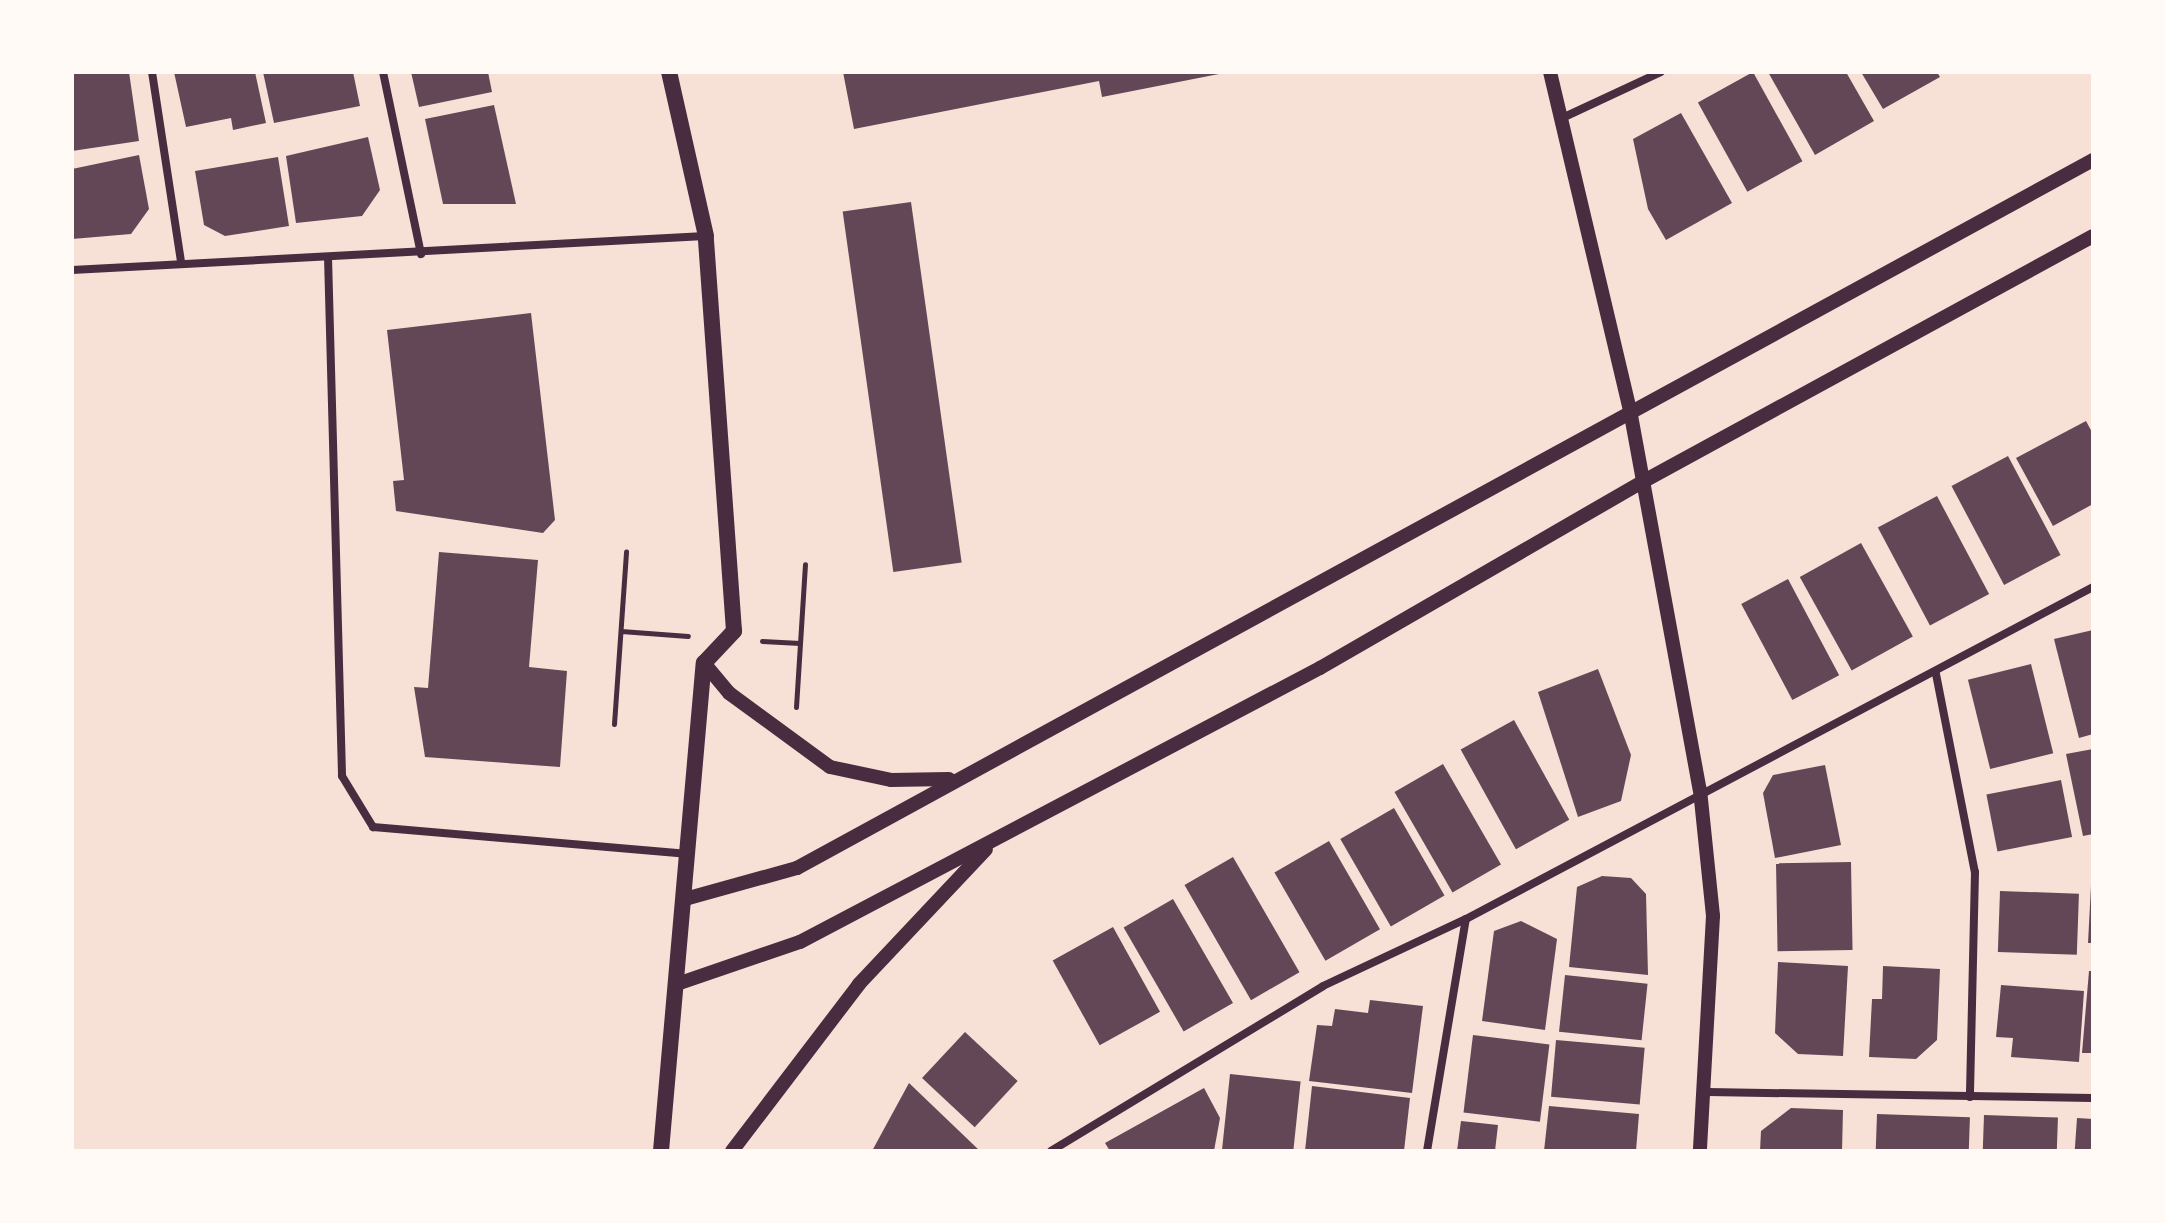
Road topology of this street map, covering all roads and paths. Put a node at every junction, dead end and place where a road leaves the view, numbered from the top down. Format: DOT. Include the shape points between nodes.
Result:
graph roads {
  1 [pos="152,72"];
  2 [pos="383,72"];
  3 [pos="669,72"];
  4 [pos="1550,72"];
  5 [pos="1661,72"];
  6 [pos="1560,119"];
  7 [pos="2093,160"];
  8 [pos="706,236"];
  9 [pos="2093,236"];
  10 [pos="421,254"];
  11 [pos="328,257"];
  12 [pos="181,262"];
  13 [pos="72,270"];
  14 [pos="1630,410"];
  15 [pos="1644,481"];
  16 [pos="626,551"];
  17 [pos="805,564"];
  18 [pos="2093,587"];
  19 [pos="704,663"];
  20 [pos="1936,674"];
  21 [pos="795,720"];
  22 [pos="614,724"];
  23 [pos="953,779"];
  24 [pos="1700,790"];
  25 [pos="1001,836"];
  26 [pos="690,854"];
  27 [pos="685,899"];
  28 [pos="1466,919"];
  29 [pos="677,984"];
  30 [pos="1708,1092"];
  31 [pos="1970,1097"];
  32 [pos="2093,1098"];
  33 [pos="661,1151"];
  34 [pos="732,1151"];
  35 [pos="1051,1151"];
  36 [pos="1427,1151"];
  37 [pos="1700,1151"];
  1 -- 12 [label="street"];
  2 -- 10 [label="street"];
  3 -- 8 [label="main road"];
  4 -- 6 [label="street"];
  5 -- 6 [label="street"];
  6 -- 14 [label="street"];
  7 -- 14 [label="street"];
  8 -- 10 [label="street"];
  8 -- 19 [label="main road" via="734,631"];
  9 -- 15 [label="street"];
  10 -- 11 [label="street"];
  11 -- 12 [label="street"];
  11 -- 26 [label="street" via="342,776 373,827"];
  12 -- 13 [label="street"];
  14 -- 15 [label="street"];
  14 -- 23 [label="street"];
  15 -- 24 [label="street"];
  15 -- 25 [label="street" via="1320,668"];
  16 -- 22 [label="path"];
  17 -- 21 [label="path"];
  18 -- 20 [label="street"];
  19 -- 23 [label="street" via="729,693 830,767 891,780"];
  19 -- 26 [label="main road"];
  20 -- 24 [label="street"];
  20 -- 31 [label="street" via="1975,872"];
  23 -- 27 [label="street" via="797,868"];
  24 -- 28 [label="street"];
  24 -- 30 [label="street" via="1713,916"];
  25 -- 29 [label="street" via="800,942"];
  25 -- 34 [label="street" via="923,908"];
  26 -- 27 [label="main road"];
  27 -- 29 [label="main road"];
  28 -- 35 [label="street" via="1323,986"];
  28 -- 36 [label="street"];
  29 -- 33 [label="main road"];
  30 -- 31 [label="street"];
  30 -- 37 [label="street"];
  31 -- 32 [label="street"];
}
